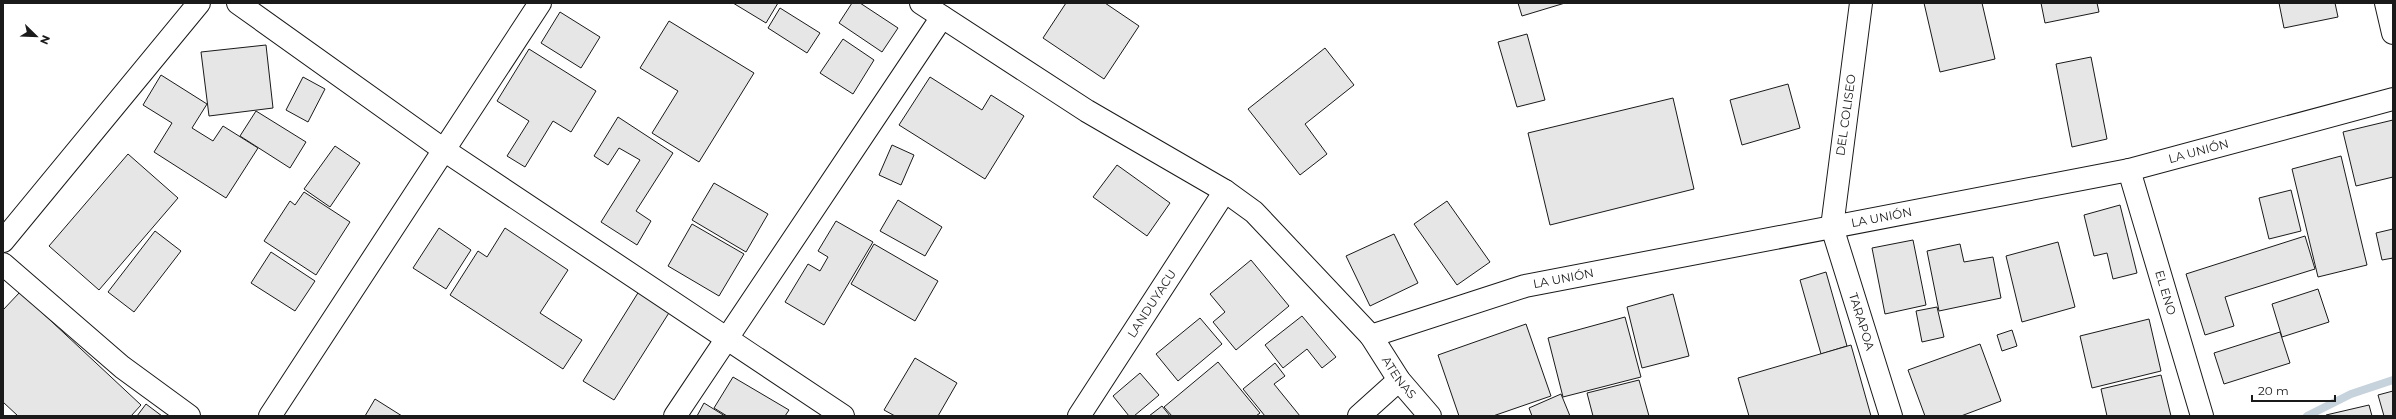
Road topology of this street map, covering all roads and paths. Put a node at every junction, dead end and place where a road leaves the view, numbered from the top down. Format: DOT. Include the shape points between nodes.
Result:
graph roads {
  1 [pos="199,3"];
  2 [pos="238,3"];
  3 [pos="540,3"];
  4 [pos="922,3"];
  5 [pos="1861,3"];
  6 [pos="2386,3"];
  7 [pos="942,17"];
  8 [pos="2393,33"];
  9 [pos="2393,99"];
  10 [pos="444,150"];
  11 [pos="2129,170"];
  12 [pos="1225,192"];
  13 [pos="1832,227"];
  14 [pos="3,241"];
  15 [pos="3,264"];
  16 [pos="1371,336"];
  17 [pos="727,338"];
  18 [pos="1399,380"];
  19 [pos="189,416"];
  20 [pos="270,416"];
  21 [pos="675,416"];
  22 [pos="843,416"];
  23 [pos="1079,416"];
  24 [pos="1359,416"];
  25 [pos="1430,416"];
  26 [pos="1891,416"];
  27 [pos="2202,416"];
  1 -- 14 [label="street"];
  2 -- 10 [label="street"];
  3 -- 10 [label="street"];
  4 -- 7 [label="street, ATENAS"];
  5 -- 13 [label="street, DEL COLISEO"];
  6 -- 8 [label="street"];
  7 -- 12 [label="street, ATENAS" via="1087,111"];
  7 -- 17 [label="street"];
  9 -- 11 [label="street, LA UNIÓN"];
  10 -- 17 [label="street"];
  10 -- 20 [label="street"];
  11 -- 13 [label="street, LA UNIÓN"];
  11 -- 27 [label="street, EL ENO"];
  12 -- 16 [label="street, ATENAS" via="1254,212"];
  12 -- 23 [label="street, LANDUYACU"];
  13 -- 16 [label="street, LA UNIÓN" via="1524,286"];
  13 -- 26 [label="street, TARAPOA"];
  15 -- 19 [label="street" via="122,368"];
  16 -- 18 [label="street, ATENAS"];
  17 -- 21 [label="street"];
  17 -- 22 [label="street"];
  18 -- 24 [label="street"];
  18 -- 25 [label="street, ATENAS"];
}
